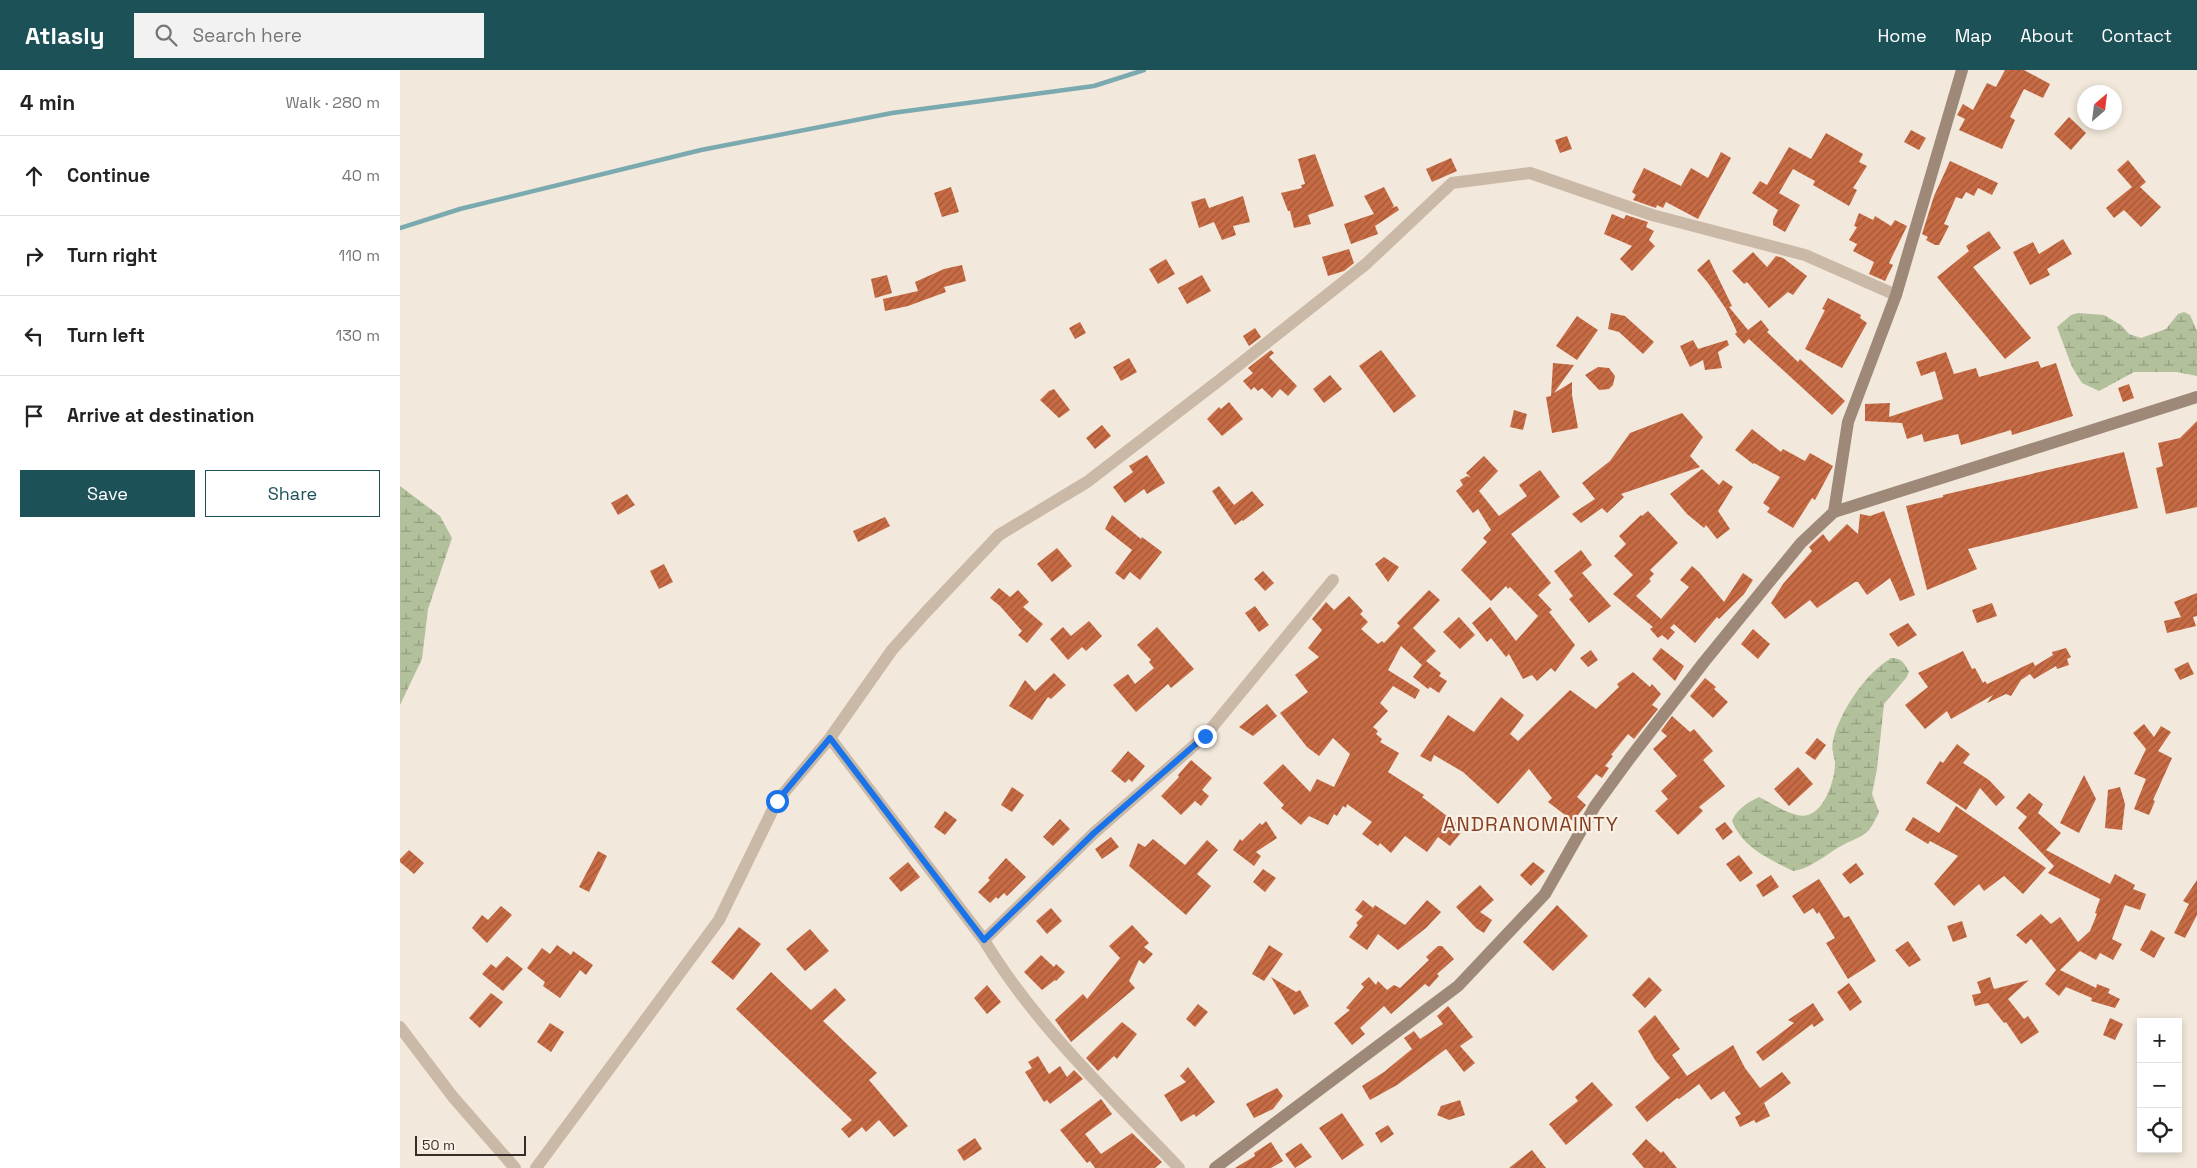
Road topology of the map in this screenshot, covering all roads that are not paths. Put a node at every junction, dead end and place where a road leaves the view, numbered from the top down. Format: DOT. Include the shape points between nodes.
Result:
graph roads {
  1 [pos="1962,70"];
  2 [pos="1896,295"];
  3 [pos="2197,397"];
  4 [pos="1834,512"];
  5 [pos="1333,580"];
  6 [pos="830,738"];
  7 [pos="984,940"];
  8 [pos="400,1027"];
  9 [pos="515,1168"];
  10 [pos="536,1168"];
  11 [pos="1179,1168"];
  12 [pos="1215,1168"];
  1 -- 2 [label="main road"];
  2 -- 4 [label="main road" via="1848,422"];
  2 -- 6 [label="street" via="1805,255 1652,215 1530,173 1452,183 1366,264 1221,379 1087,482 999,535 892,650"];
  3 -- 4 [label="main road"];
  4 -- 12 [label="main road" via="1801,543 1630,758 1595,806 1545,894 1458,986"];
  5 -- 7 [label="street" via="1205,736 1094,833"];
  6 -- 7 [label="street"];
  6 -- 10 [label="street" via="777,801 719,920"];
  7 -- 11 [label="street" via="1003,971 1059,1040"];
  8 -- 9 [label="street" via="453,1097"];
}
